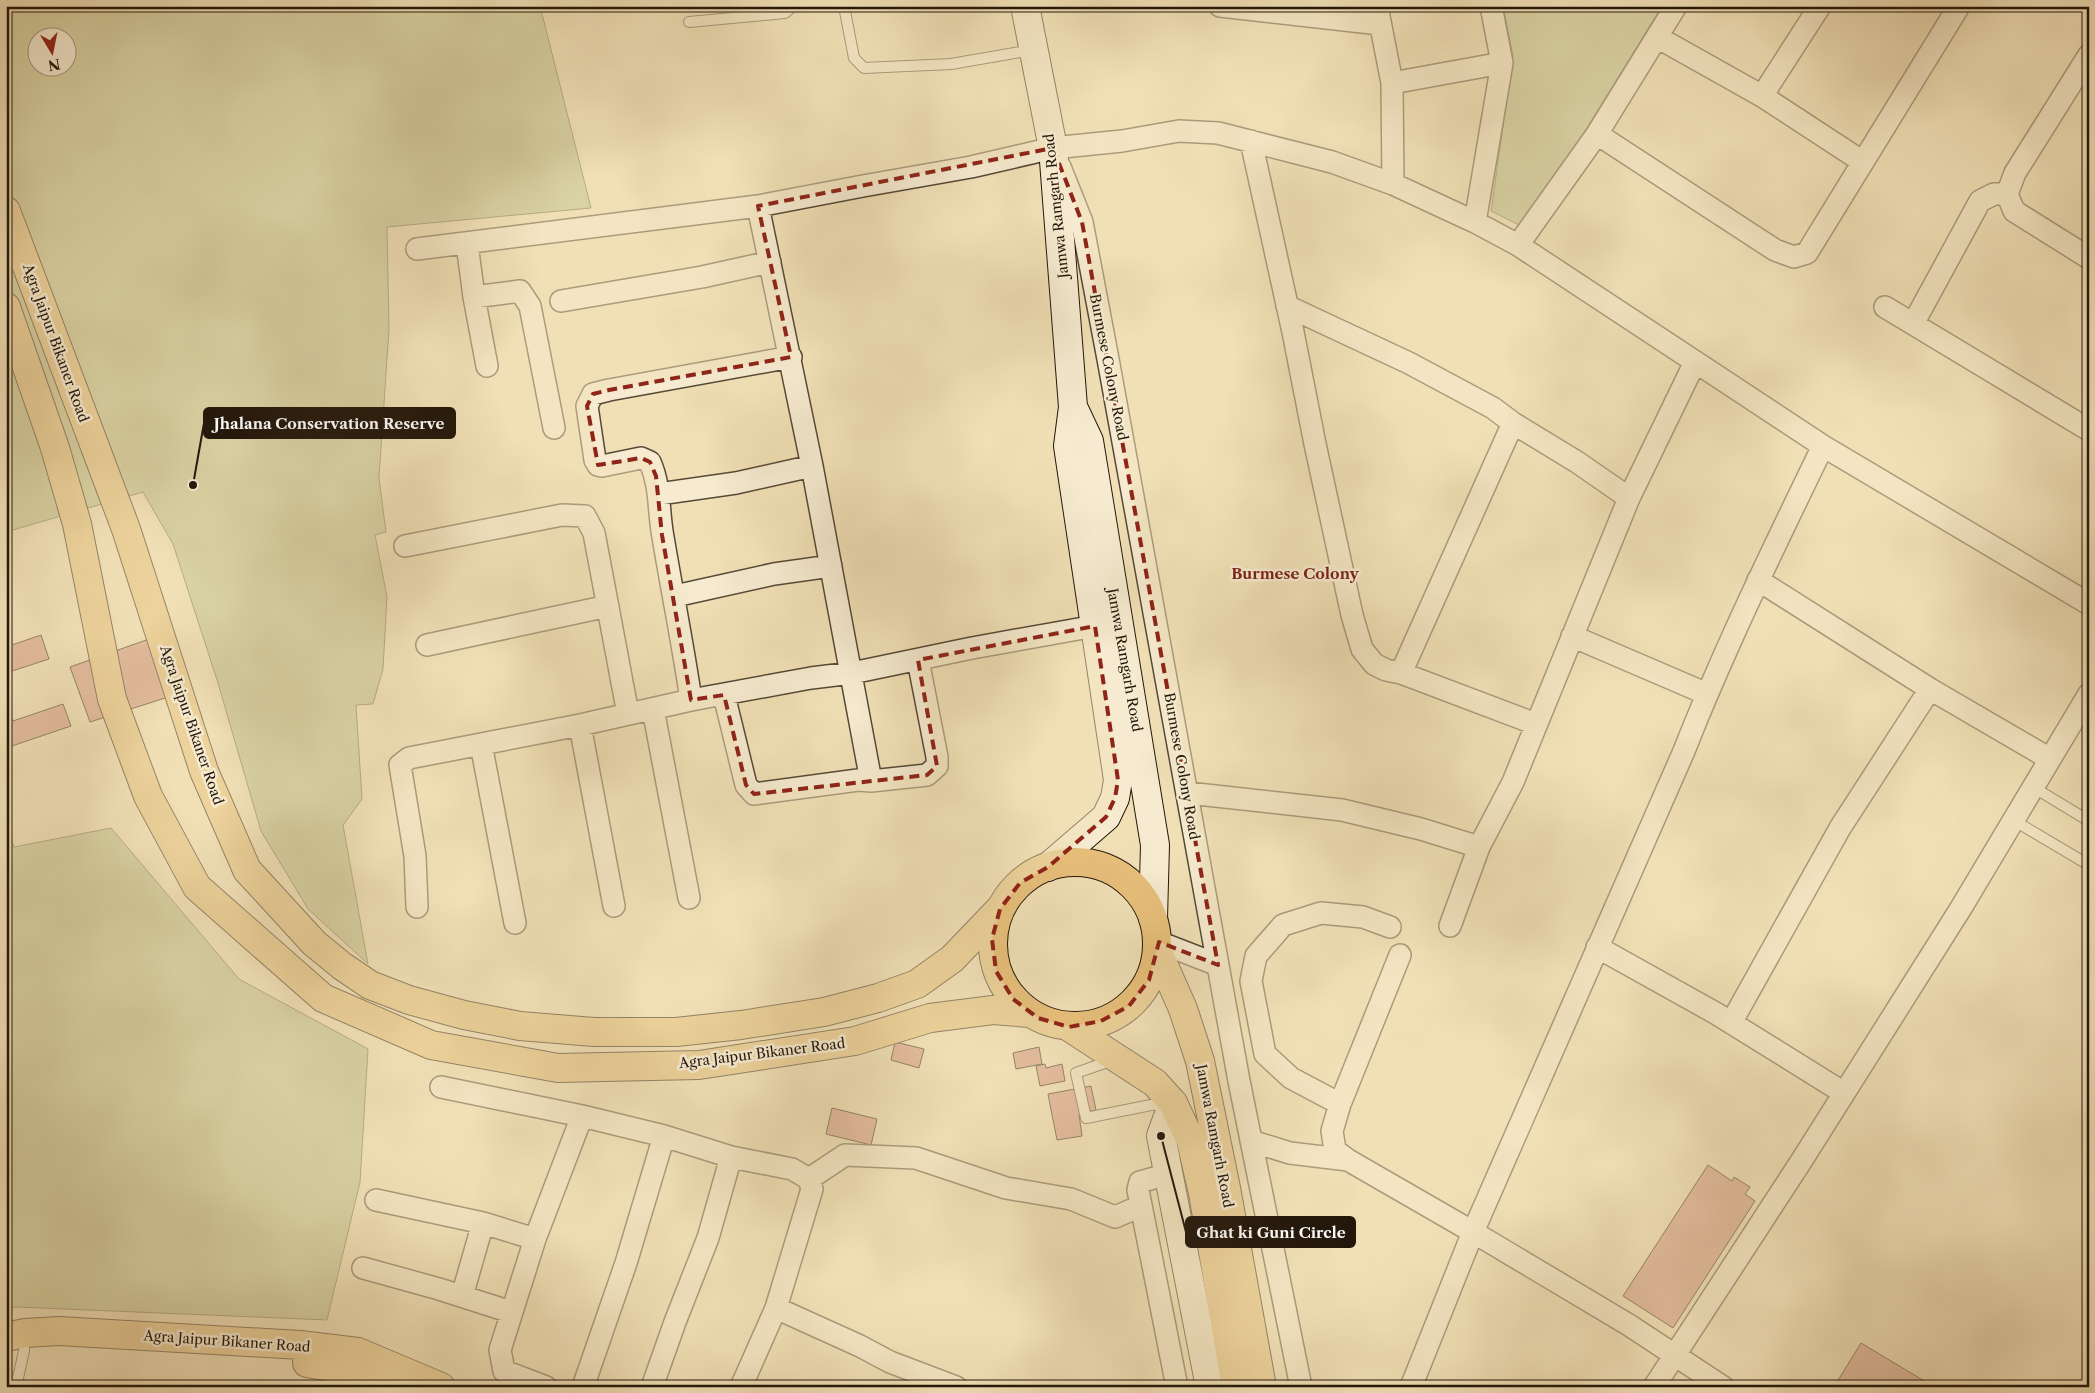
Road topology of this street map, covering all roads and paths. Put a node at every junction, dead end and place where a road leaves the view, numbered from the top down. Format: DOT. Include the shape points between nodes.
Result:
graph roads {
  1 [pos="793,6"];
  2 [pos="844,6"];
  3 [pos="1025,6"];
  4 [pos="1491,6"];
  5 [pos="1676,6"];
  6 [pos="1820,6"];
  7 [pos="1959,6"];
  8 [pos="1232,7"];
  9 [pos="1379,15"];
  10 [pos="689,22"];
  11 [pos="1657,37"];
  12 [pos="1032,50"];
  13 [pos="2089,55"];
  14 [pos="1502,63"];
  15 [pos="1392,83"];
  16 [pos="1762,96"];
  17 [pos="1597,134"];
  18 [pos="1251,141"];
  19 [pos="1053,148"];
  20 [pos="1863,162"];
  21 [pos="1393,184"];
  22 [pos="2008,194"];
  23 [pos="758,206"];
  24 [pos="6,211"];
  25 [pos="1475,222"];
  26 [pos="467,244"];
  27 [pos="1518,245"];
  28 [pos="417,249"];
  29 [pos="2089,258"];
  30 [pos="770,262"];
  31 [pos="474,297"];
  32 [pos="561,301"];
  33 [pos="1287,306"];
  34 [pos="6,307"];
  35 [pos="1885,307"];
  36 [pos="1913,324"];
  37 [pos="791,357"];
  38 [pos="1695,362"];
  39 [pos="487,366"];
  40 [pos="1073,407"];
  41 [pos="1513,423"];
  42 [pos="554,428"];
  43 [pos="2089,430"];
  44 [pos="1823,446"];
  45 [pos="812,466"];
  46 [pos="659,494"];
  47 [pos="1629,498"];
  48 [pos="404,546"];
  49 [pos="831,566"];
  50 [pos="1758,580"];
  51 [pos="675,596"];
  52 [pos="2089,604"];
  53 [pos="608,606"];
  54 [pos="1095,626"];
  55 [pos="1572,636"];
  56 [pos="427,645"];
  57 [pos="918,660"];
  58 [pos="1401,673"];
  59 [pos="852,674"];
  60 [pos="1930,689"];
  61 [pos="1707,694"];
  62 [pos="2089,694"];
  63 [pos="724,695"];
  64 [pos="691,700"];
  65 [pos="653,709"];
  66 [pos="628,714"];
  67 [pos="1536,724"];
  68 [pos="580,725"];
  69 [pos="481,744"];
  70 [pos="2050,759"];
  71 [pos="871,781"];
  72 [pos="2033,787"];
  73 [pos="1188,793"];
  74 [pos="2013,820"];
  75 [pos="2089,821"];
  76 [pos="1480,847"];
  77 [pos="2089,865"];
  78 [pos="1048,867"];
  79 [pos="689,898"];
  80 [pos="614,906"];
  81 [pos="417,907"];
  82 [pos="1000,909"];
  83 [pos="516,923"];
  84 [pos="1450,926"];
  85 [pos="1390,927"];
  86 [pos="1155,936"];
  87 [pos="1597,947"];
  88 [pos="1400,955"];
  89 [pos="1218,965"];
  90 [pos="1030,1012"];
  91 [pos="1731,1023"];
  92 [pos="1070,1027"];
  93 [pos="1118,1058"];
  94 [pos="441,1087"];
  95 [pos="1844,1093"];
  96 [pos="1173,1103"];
  97 [pos="1340,1104"];
  98 [pos="582,1116"];
  99 [pos="664,1136"];
  100 [pos="1251,1141"];
  101 [pos="731,1158"];
  102 [pos="1348,1160"];
  103 [pos="1168,1174"];
  104 [pos="809,1179"];
  105 [pos="376,1200"];
  106 [pos="1141,1206"];
  107 [pos="483,1223"];
  108 [pos="1473,1232"];
  109 [pos="535,1238"];
  110 [pos="363,1268"];
  111 [pos="462,1296"];
  112 [pos="776,1308"];
  113 [pos="512,1312"];
  114 [pos="15,1344"];
  115 [pos="1675,1355"];
  116 [pos="16,1387"];
  117 [pos="392,1387"];
  118 [pos="441,1387"];
  119 [pos="546,1387"];
  120 [pos="583,1387"];
  121 [pos="652,1387"];
  122 [pos="741,1387"];
  123 [pos="956,1387"];
  124 [pos="1177,1387"];
  125 [pos="1210,1387"];
  126 [pos="1236,1387"];
  127 [pos="1262,1387"];
  128 [pos="1301,1387"];
  129 [pos="1411,1387"];
  130 [pos="1654,1387"];
  131 [pos="1723,1387"];
  1 -- 10 [label="lane" via="785,12"];
  2 -- 12 [label="lane" via="854,58 864,68 951,64"];
  3 -- 12 [label="main road, Jamwa Ramgarh Road"];
  4 -- 14 [label="street"];
  5 -- 11 [label="street"];
  6 -- 16 [label="street"];
  7 -- 20 [label="street"];
  8 -- 9 [label="street"];
  9 -- 15 [label="street"];
  11 -- 16 [label="street"];
  11 -- 17 [label="street"];
  12 -- 19 [label="main road, Jamwa Ramgarh Road"];
  13 -- 22 [label="street" via="2014,173"];
  14 -- 15 [label="street"];
  14 -- 25 [label="street"];
  15 -- 21 [label="street"];
  16 -- 20 [label="street"];
  17 -- 20 [label="street" via="1775,250 1794,257 1807,253"];
  17 -- 27 [label="street"];
  18 -- 19 [label="street" via="1218,133 1179,131"];
  18 -- 21 [label="street" via="1332,162"];
  18 -- 33 [label="street"];
  19 -- 23 [label="street" via="971,167"];
  19 -- 40 [label="main road, Jamwa Ramgarh Road"];
  19 -- 73 [label="street, Burmese Colony Road" via="1082,222"];
  21 -- 25 [label="street"];
  22 -- 29 [label="street" via="2014,211"];
  22 -- 36 [label="street" via="1994,194 1980,201"];
  23 -- 26 [label="street"];
  23 -- 30 [label="street"];
  24 -- 82 [label="highway, Agra Jaipur Bikaner Road" via="126,529 204,771 247,870 314,943 342,966 370,985 464,1016 520,1026 594,1032 676,1032 824,1012 917,984 952,959"];
  25 -- 27 [label="street"];
  26 -- 28 [label="street"];
  26 -- 31 [label="street"];
  27 -- 38 [label="street"];
  30 -- 32 [label="street"];
  30 -- 37 [label="street"];
  31 -- 39 [label="street"];
  31 -- 42 [label="street" via="520,291 530,306"];
  33 -- 41 [label="street" via="1409,363 1494,408"];
  33 -- 58 [label="street" via="1336,546 1362,649 1374,664"];
  34 -- 90 [label="highway, Agra Jaipur Bikaner Road" via="55,448 77,524 112,699 148,796 197,887 323,998 431,1045 558,1068 699,1064 855,1041 930,1018 993,1010"];
  35 -- 36 [label="street"];
  36 -- 43 [label="street"];
  37 -- 45 [label="street"];
  37 -- 46 [label="street" via="593,394 587,406 595,460 602,466 640,458 650,462"];
  38 -- 44 [label="street"];
  38 -- 47 [label="street"];
  40 -- 54 [label="main road, Jamwa Ramgarh Road" via="1068,446"];
  40 -- 86 [label="main road, Jamwa Ramgarh Road" via="1089,441 1146,784 1155,845"];
  41 -- 47 [label="street"];
  41 -- 58 [label="street"];
  44 -- 50 [label="street"];
  44 -- 52 [label="street"];
  45 -- 46 [label="street"];
  45 -- 49 [label="street"];
  46 -- 51 [label="street" via="662,535"];
  47 -- 55 [label="street"];
  48 -- 53 [label="street" via="562,515 585,516 594,532"];
  49 -- 51 [label="street" via="774,574"];
  49 -- 59 [label="street"];
  50 -- 60 [label="street"];
  50 -- 61 [label="street"];
  51 -- 64 [label="street"];
  53 -- 56 [label="street"];
  53 -- 66 [label="street"];
  54 -- 57 [label="street"];
  54 -- 78 [label="main road, Jamwa Ramgarh Road" via="1118,780 1115,798 1106,817"];
  55 -- 61 [label="street"];
  55 -- 67 [label="street"];
  57 -- 59 [label="street"];
  57 -- 71 [label="street" via="937,766 927,775"];
  58 -- 67 [label="street"];
  59 -- 63 [label="street" via="811,678"];
  59 -- 71 [label="street"];
  60 -- 70 [label="street"];
  60 -- 91 [label="street" via="1840,828"];
  61 -- 87 [label="street"];
  62 -- 70 [label="street"];
  63 -- 64 [label="street"];
  63 -- 71 [label="street" via="746,785 754,794"];
  64 -- 65 [label="street"];
  65 -- 66 [label="street"];
  65 -- 79 [label="street"];
  66 -- 68 [label="street"];
  67 -- 76 [label="street" via="1513,782"];
  68 -- 69 [label="street"];
  68 -- 80 [label="street"];
  69 -- 81 [label="street" via="409,758 400,764 415,856"];
  69 -- 83 [label="street"];
  70 -- 72 [label="street"];
  72 -- 74 [label="street"];
  72 -- 75 [label="lane"];
  73 -- 76 [label="street" via="1342,810 1421,828"];
  73 -- 89 [label="street, Burmese Colony Road"];
  74 -- 77 [label="lane"];
  74 -- 95 [label="street"];
  76 -- 84 [label="street"];
  78 -- 82 [label="highway" via="1020,883"];
  78 -- 86 [label="highway" via="1082,862 1111,868 1139,888"];
  82 -- 90 [label="highway" via="992,939 996,971 1013,999"];
  85 -- 97 [label="street" via="1363,917 1321,913 1283,926 1256,956 1252,981 1265,1054 1291,1078"];
  86 -- 89 [label="street"];
  86 -- 92 [label="highway" via="1149,980 1129,1006 1101,1021"];
  86 -- 127 [label="highway, Jamwa Ramgarh Road" via="1200,1061"];
  87 -- 91 [label="street"];
  87 -- 108 [label="street"];
  88 -- 97 [label="street"];
  89 -- 100 [label="street, Burmese Colony Road"];
  90 -- 92 [label="highway" via="1038,1018"];
  91 -- 95 [label="street"];
  92 -- 93 [label="highway"];
  93 -- 96 [label="highway" via="1155,1083"];
  93 -- 96 [label="lane" via="1076,1073 1086,1118"];
  94 -- 98 [label="street"];
  95 -- 115 [label="street"];
  96 -- 103 [label="main road" via="1161,1136"];
  96 -- 126 [label="highway" via="1191,1141 1203,1193"];
  97 -- 102 [label="street" via="1332,1131 1335,1150"];
  98 -- 99 [label="street"];
  98 -- 109 [label="street"];
  99 -- 101 [label="street"];
  99 -- 120 [label="street" via="626,1263"];
  100 -- 102 [label="street" via="1290,1153"];
  100 -- 128 [label="street, Burmese Colony Road"];
  101 -- 104 [label="street" via="792,1169"];
  101 -- 121 [label="street" via="708,1238"];
  102 -- 108 [label="street"];
  103 -- 106 [label="street" via="1140,1182"];
  103 -- 125 [label="main road"];
  104 -- 106 [label="street" via="845,1155 916,1158 1006,1188 1071,1199 1115,1217"];
  104 -- 112 [label="street" via="812,1189"];
  105 -- 107 [label="street"];
  106 -- 124 [label="street"];
  107 -- 109 [label="street"];
  107 -- 111 [label="street"];
  108 -- 115 [label="street"];
  108 -- 129 [label="street"];
  109 -- 113 [label="street"];
  110 -- 111 [label="street"];
  111 -- 113 [label="street"];
  112 -- 122 [label="street"];
  112 -- 123 [label="street" via="890,1362"];
  113 -- 119 [label="street" via="500,1350 504,1371"];
  114 -- 116 [label="lane"];
  114 -- 117 [label="highway, Agra Jaipur Bikaner Road" via="217,1354 307,1363 342,1369"];
  114 -- 118 [label="highway, Agra Jaipur Bikaner Road" via="59,1331 320,1347 358,1352"];
  115 -- 130 [label="street"];
  115 -- 131 [label="street"];
}
